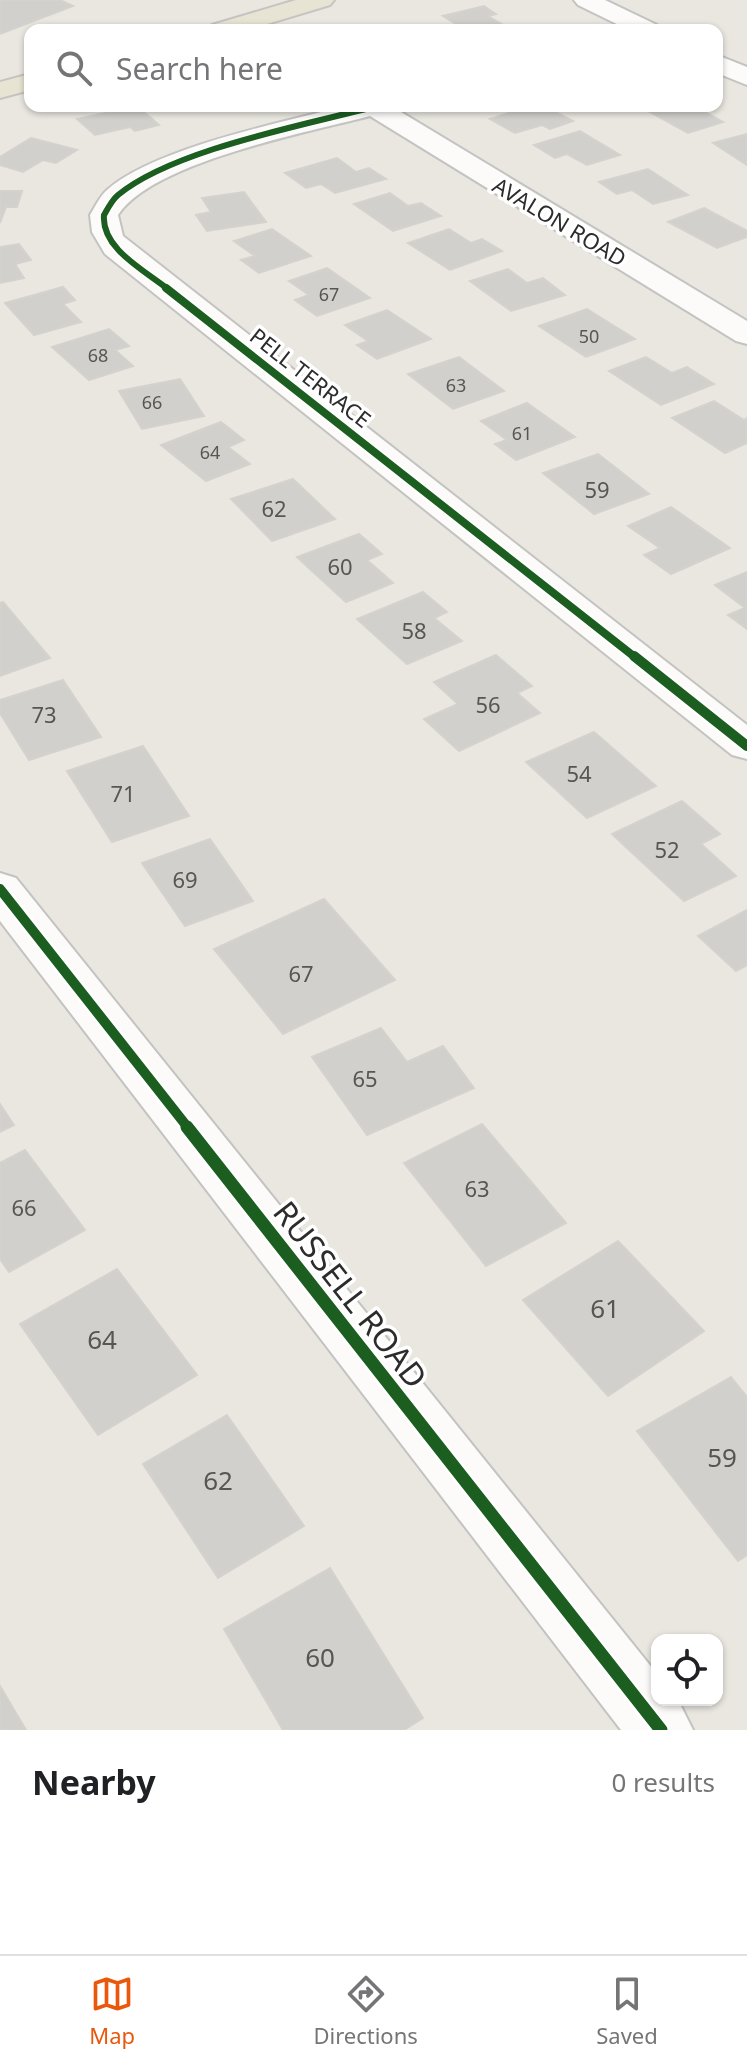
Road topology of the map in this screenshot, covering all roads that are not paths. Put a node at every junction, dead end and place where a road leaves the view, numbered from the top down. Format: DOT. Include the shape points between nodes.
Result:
graph roads {
  1 [pos="322,0"];
  2 [pos="586,0"];
  3 [pos="241,24"];
  4 [pos="633,24"];
  5 [pos="723,66"];
  6 [pos="747,77"];
  7 [pos="24,84"];
  8 [pos="0,90"];
  9 [pos="353,112"];
  10 [pos="385,112"];
  11 [pos="747,334"];
  12 [pos="747,746"];
  13 [pos="0,889"];
  14 [pos="661,1730"];
  1 -- 3 [label="main road"];
  2 -- 4 [label="street"];
  5 -- 6 [label="street"];
  7 -- 8 [label="main road"];
  9 -- 12 [label="street, PELL TERRACE" via="156,171 117,193 104,212 104,229 116,248"];
  10 -- 11 [label="street, AVALON ROAD"];
  13 -- 14 [label="street, RUSSELL ROAD"];
}
